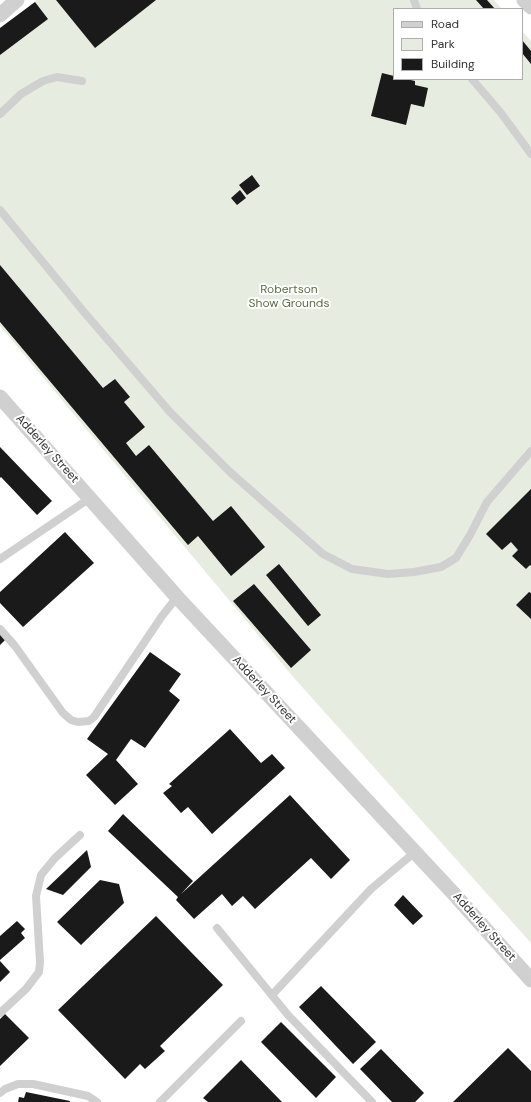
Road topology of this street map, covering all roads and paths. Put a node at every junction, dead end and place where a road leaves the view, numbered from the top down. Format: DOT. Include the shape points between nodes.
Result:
graph roads {
  1 [pos="17,0"];
  2 [pos="524,0"];
  3 [pos="531,7"];
  4 [pos="0,15"];
  5 [pos="473,80"];
  6 [pos="82,81"];
  7 [pos="0,114"];
  8 [pos="531,154"];
  9 [pos="0,210"];
  10 [pos="0,397"];
  11 [pos="531,451"];
  12 [pos="90,498"];
  13 [pos="0,559"];
  14 [pos="177,597"];
  15 [pos="0,628"];
  16 [pos="80,835"];
  17 [pos="415,852"];
  18 [pos="217,928"];
  19 [pos="531,980"];
  20 [pos="272,995"];
  21 [pos="0,1014"];
  22 [pos="241,1021"];
  23 [pos="0,1093"];
  24 [pos="97,1102"];
  25 [pos="160,1102"];
  26 [pos="372,1102"];
  1 -- 4 [label="street"];
  2 -- 3 [label="street"];
  5 -- 8 [label="lane"];
  6 -- 7 [label="lane" via="58,77 43,81 21,94"];
  9 -- 11 [label="lane" via="170,412 230,472 322,554 352,569 388,574 414,572 441,567 456,558 487,502"];
  10 -- 12 [label="street, Adderley Street"];
  12 -- 13 [label="lane"];
  12 -- 14 [label="street, Adderley Street"];
  14 -- 15 [label="lane" via="89,721 71,720 63,713"];
  14 -- 17 [label="street, Adderley Street"];
  16 -- 21 [label="lane" via="41,875 36,896 39,972 26,989"];
  17 -- 19 [label="street, Adderley Street"];
  17 -- 20 [label="lane" via="372,888"];
  18 -- 20 [label="lane"];
  20 -- 26 [label="lane" via="288,1016"];
  22 -- 25 [label="lane"];
  23 -- 24 [label="lane" via="18,1084 33,1084 88,1096"];
}
